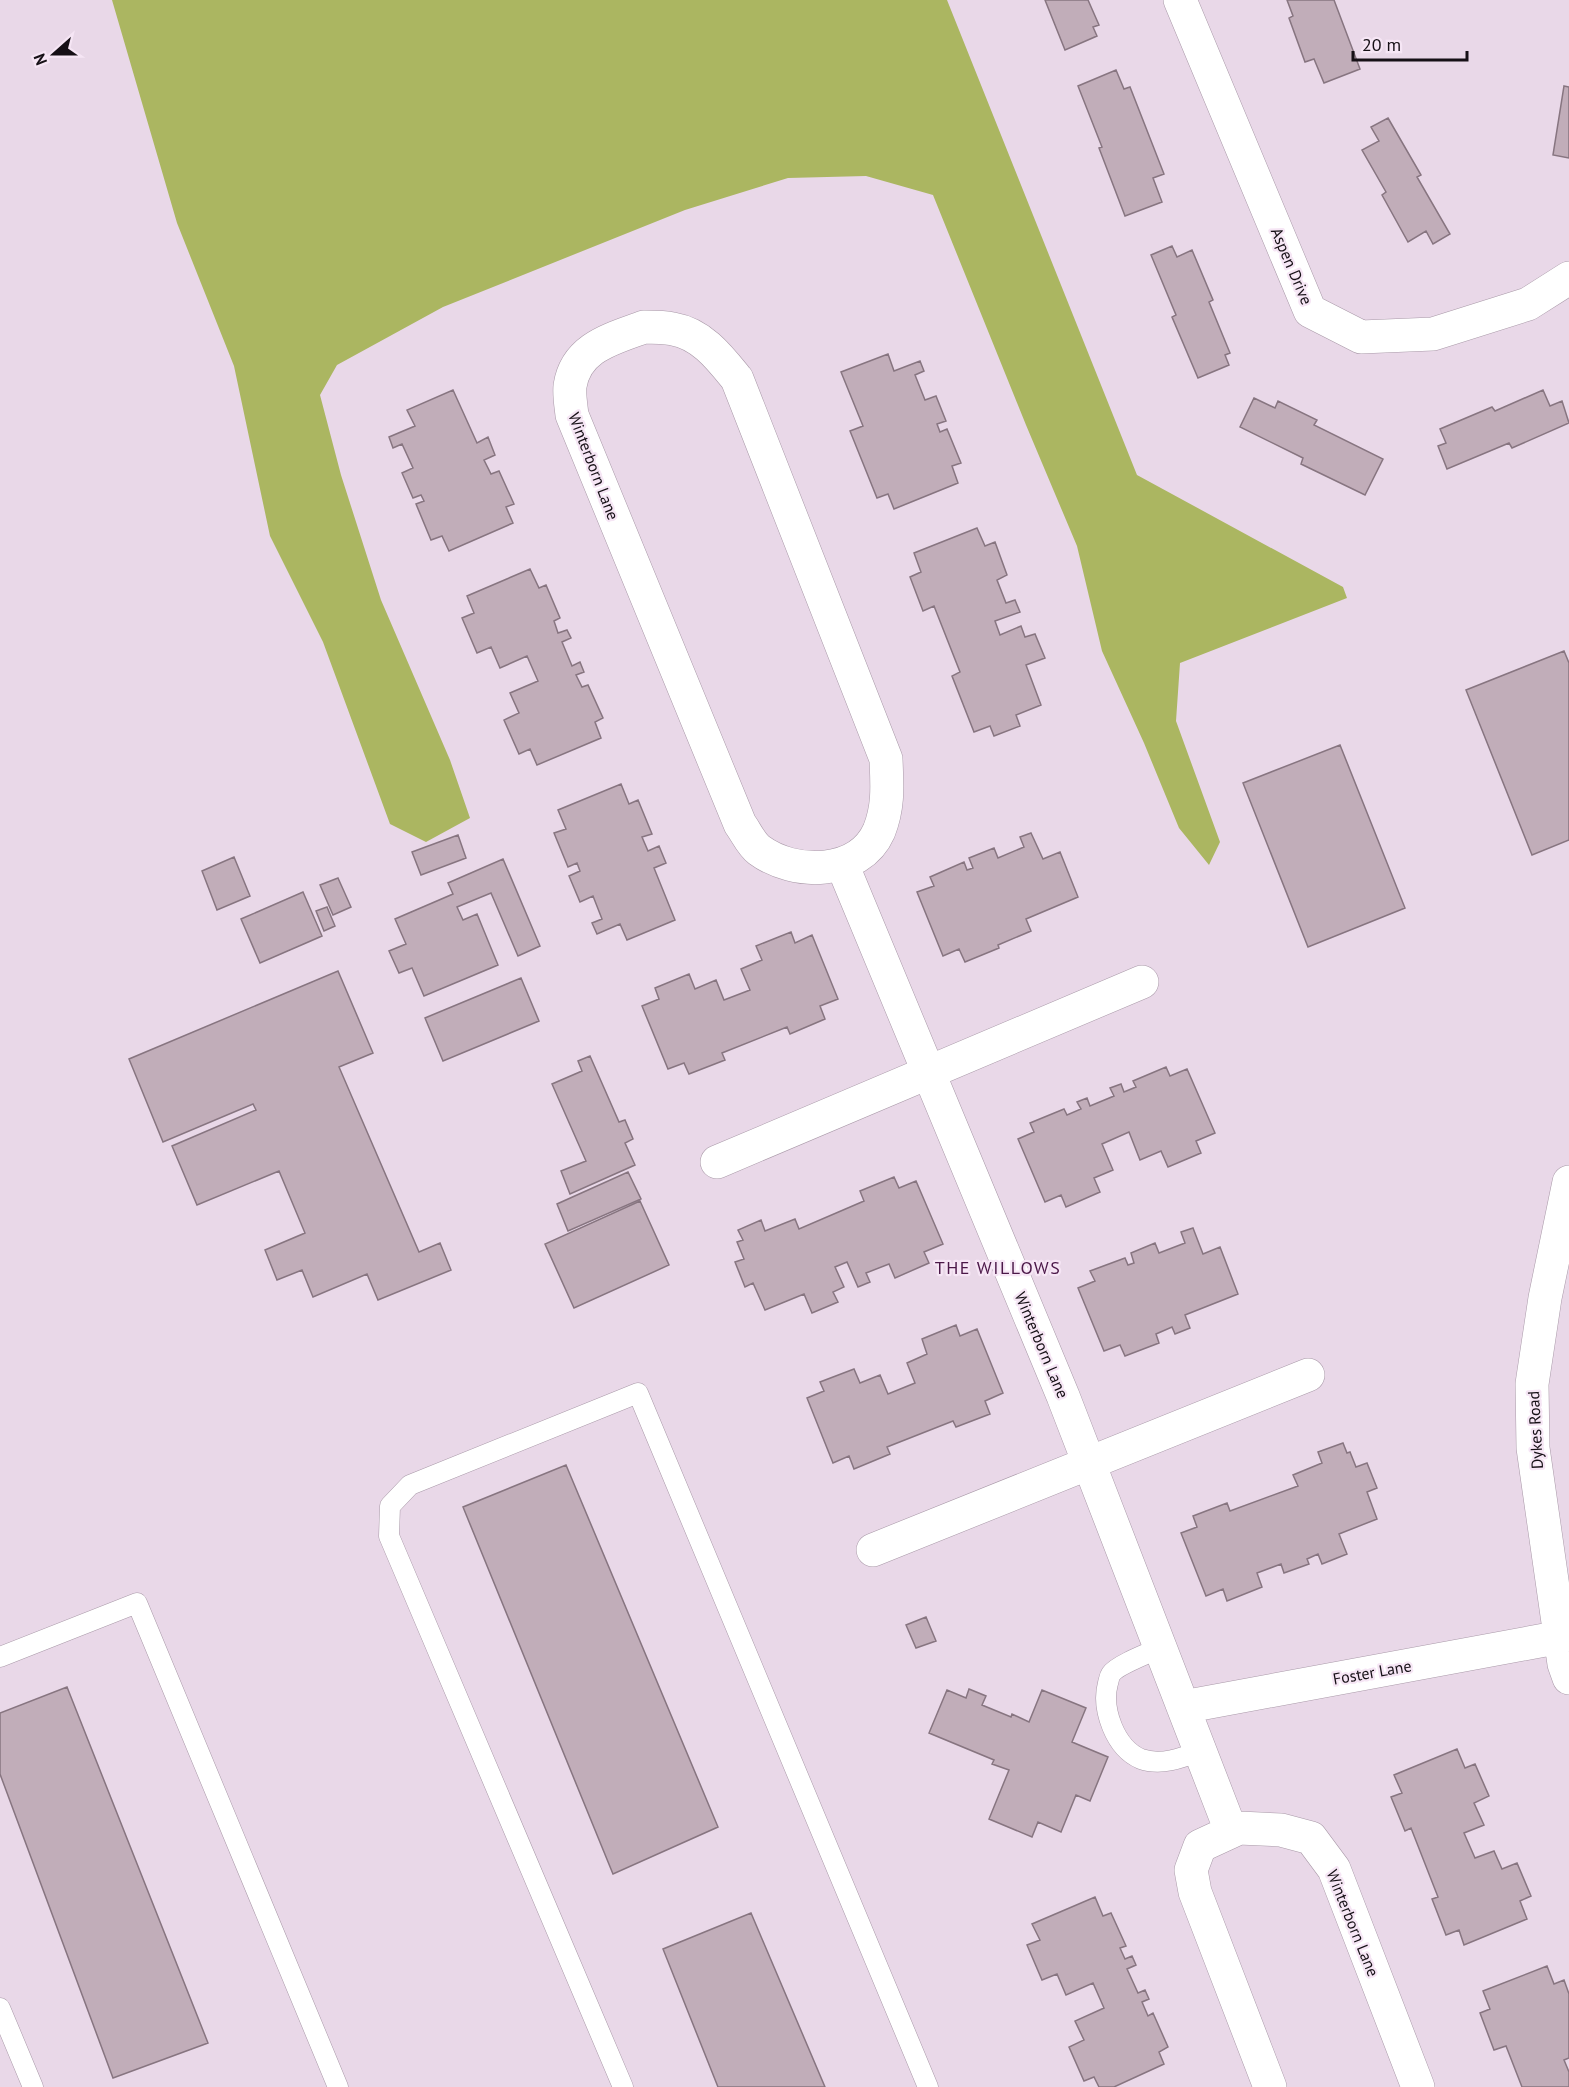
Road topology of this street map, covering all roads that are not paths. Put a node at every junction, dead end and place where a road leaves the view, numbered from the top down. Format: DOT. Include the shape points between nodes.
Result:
graph roads {
  1 [pos="1180,0"];
  2 [pos="1569,278"];
  3 [pos="842,864"];
  4 [pos="1142,982"];
  5 [pos="928,1072"];
  6 [pos="717,1162"];
  7 [pos="1569,1182"];
  8 [pos="1308,1375"];
  9 [pos="1089,1463"];
  10 [pos="873,1550"];
  11 [pos="1563,1619"];
  12 [pos="1160,1648"];
  13 [pos="0,1657"];
  14 [pos="1569,1678"];
  15 [pos="1183,1707"];
  16 [pos="1200,1751"];
  17 [pos="1231,1832"];
  18 [pos="0,2008"];
  19 [pos="33,2087"];
  20 [pos="338,2087"];
  21 [pos="623,2087"];
  22 [pos="928,2087"];
  23 [pos="1270,2087"];
  24 [pos="1418,2087"];
  1 -- 2 [label="street, Aspen Drive" via="1310,311 1361,337 1433,334 1528,304"];
  3 -- 3 [label="street, Winterborn Lane" via="808,868 777,861 757,849 740,824 572,415 570,387 578,362 599,344 644,327 675,329 717,354 737,379 886,759 888,800 878,832 864,853"];
  3 -- 5 [label="street, Winterborn Lane"];
  4 -- 5 [label="street"];
  5 -- 6 [label="street"];
  5 -- 9 [label="street, Winterborn Lane"];
  7 -- 11 [label="street, Dykes Road" via="1532,1384 1533,1448"];
  8 -- 9 [label="street"];
  9 -- 10 [label="street"];
  9 -- 12 [label="street, Winterborn Lane"];
  11 -- 14 [label="street, Dykes Road" via="1564,1664"];
  11 -- 15 [label="street, Foster Lane"];
  12 -- 15 [label="street, Winterborn Lane"];
  12 -- 16 [label="lane" via="1111,1674 1105,1694 1113,1731 1140,1758 1159,1762"];
  13 -- 20 [label="lane" via="137,1603"];
  15 -- 16 [label="street, Winterborn Lane"];
  16 -- 17 [label="street, Winterborn Lane"];
  17 -- 23 [label="street, Winterborn Lane" via="1200,1846 1191,1870 1195,1892"];
  17 -- 24 [label="street, Winterborn Lane" via="1239,1828 1281,1830 1311,1838 1334,1869"];
  18 -- 19 [label="lane"];
  21 -- 22 [label="lane" via="389,1536 390,1506 410,1485 638,1393"];
}
